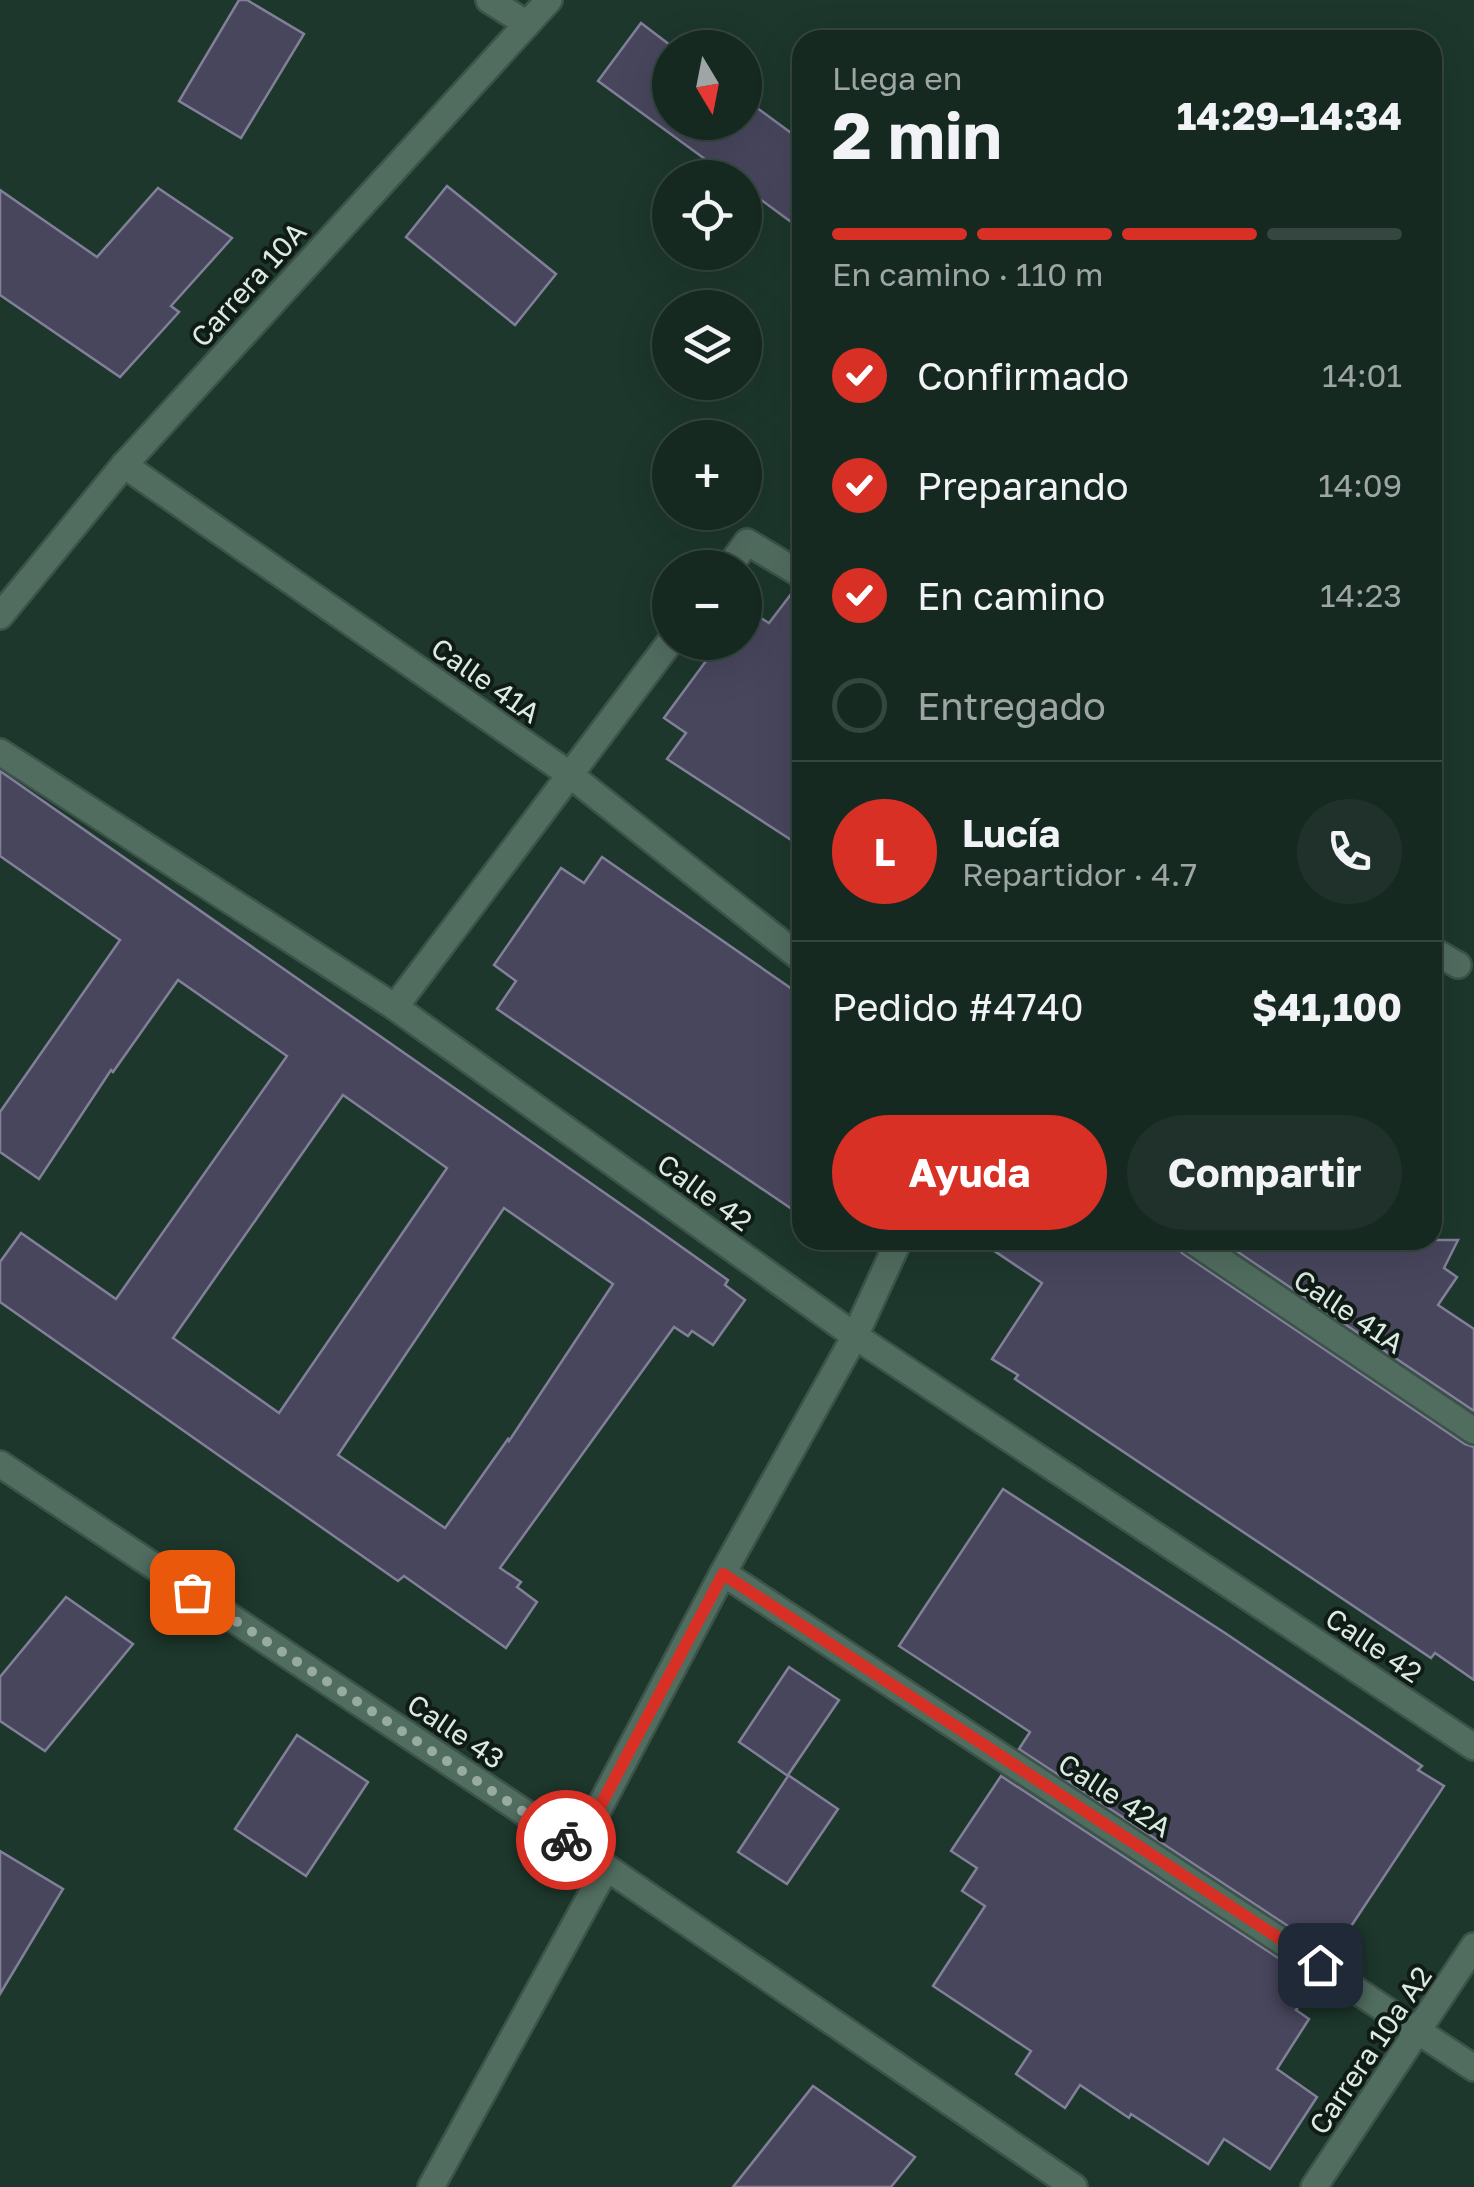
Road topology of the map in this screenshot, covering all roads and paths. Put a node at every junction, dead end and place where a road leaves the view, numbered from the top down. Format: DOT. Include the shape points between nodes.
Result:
graph roads {
  1 [pos="489,0"];
  2 [pos="549,0"];
  3 [pos="527,24"];
  4 [pos="124,464"];
  5 [pos="742,550"];
  6 [pos="761,550"];
  7 [pos="762,551"];
  8 [pos="792,569"];
  9 [pos="0,616"];
  10 [pos="656,660"];
  11 [pos="0,752"];
  12 [pos="568,774"];
  13 [pos="792,951"];
  14 [pos="1442,956"];
  15 [pos="1458,965"];
  16 [pos="395,1007"];
  17 [pos="894,1250"];
  18 [pos="1206,1250"];
  19 [pos="855,1336"];
  20 [pos="1474,1432"];
  21 [pos="0,1464"];
  22 [pos="723,1574"];
  23 [pos="1474,1747"];
  24 [pos="578,1848"];
  25 [pos="606,1868"];
  26 [pos="1474,1946"];
  27 [pos="1420,2031"];
  28 [pos="1474,2068"];
  29 [pos="431,2187"];
  30 [pos="1074,2187"];
  31 [pos="1314,2187"];
  1 -- 3 [label="street"];
  2 -- 3 [label="street, Carrera 10A"];
  3 -- 4 [label="street, Carrera 10A"];
  4 -- 9 [label="street, Carrera 10A"];
  4 -- 12 [label="street, Calle 41A"];
  5 -- 6 [label="street" via="748,542"];
  7 -- 8 [label="street"];
  10 -- 12 [label="street"];
  11 -- 16 [label="street, Calle 42"];
  12 -- 13 [label="street, Calle 41A"];
  12 -- 16 [label="street"];
  14 -- 15 [label="street"];
  16 -- 19 [label="street, Calle 42"];
  17 -- 19 [label="street"];
  18 -- 20 [label="street, Calle 41A"];
  19 -- 22 [label="street"];
  19 -- 23 [label="street, Calle 42"];
  21 -- 24 [label="street, Calle 43"];
  22 -- 24 [label="street"];
  22 -- 27 [label="street, Calle 42A"];
  24 -- 25 [label="street, Calle 43"];
  25 -- 29 [label="street"];
  25 -- 30 [label="street, Calle 43"];
  26 -- 27 [label="street, Carrera 10ª A2"];
  27 -- 28 [label="street, Calle 42A"];
  27 -- 31 [label="street, Carrera 10ª A2"];
}
